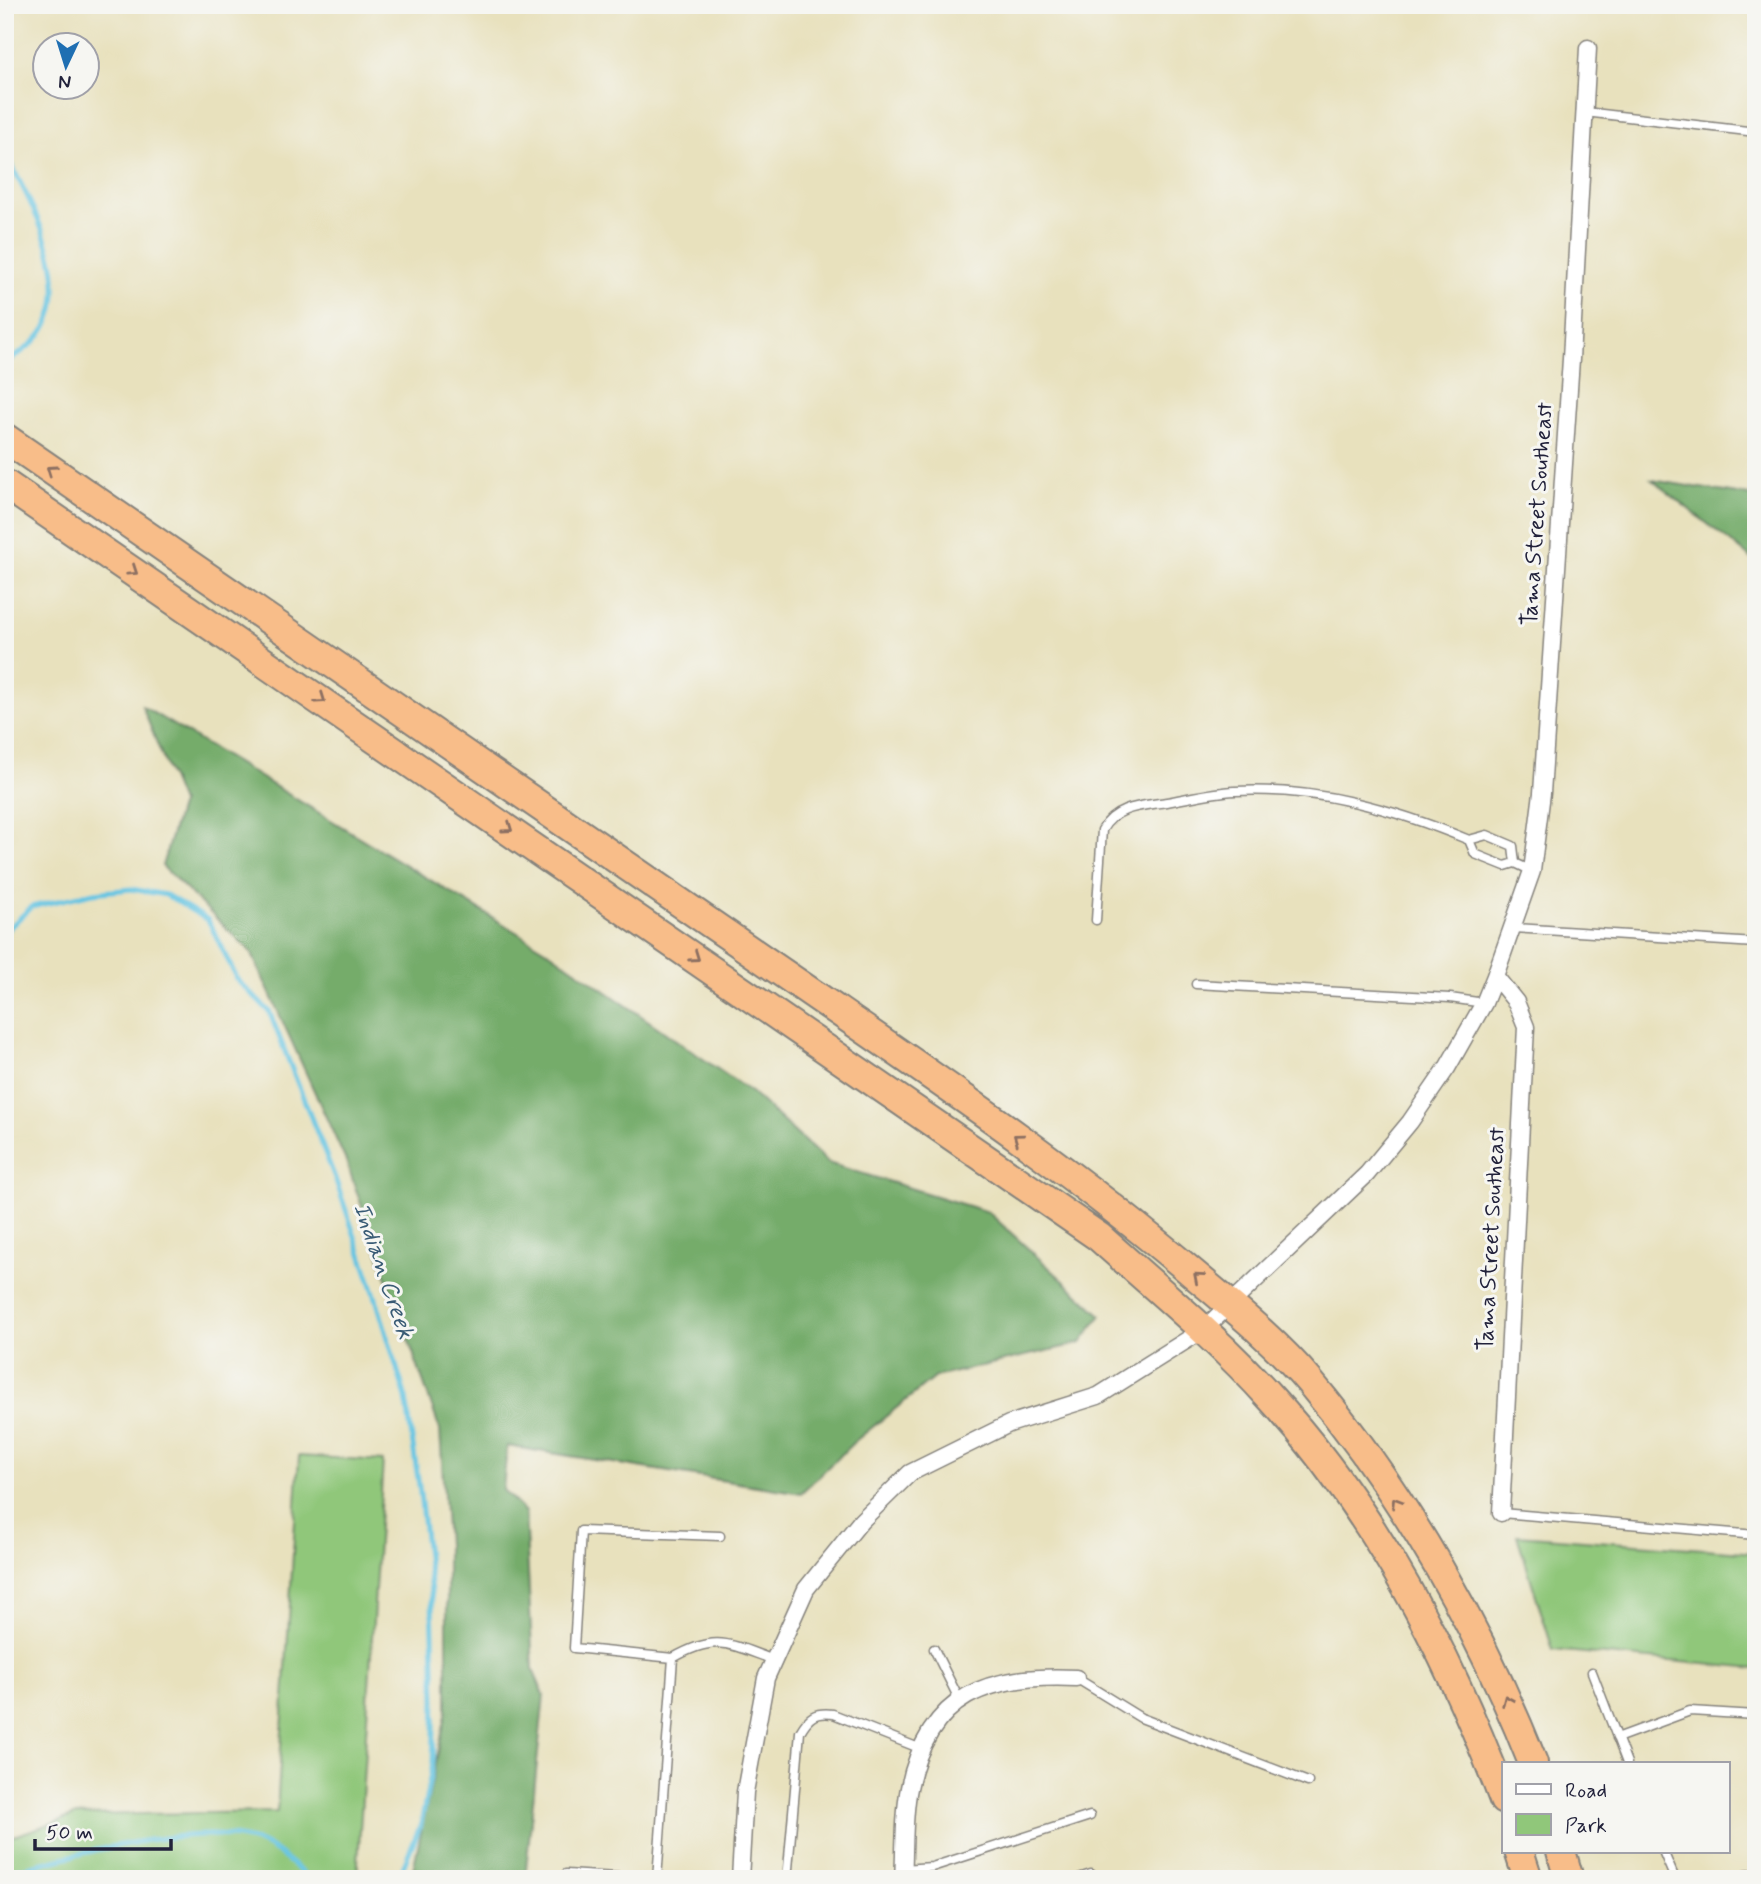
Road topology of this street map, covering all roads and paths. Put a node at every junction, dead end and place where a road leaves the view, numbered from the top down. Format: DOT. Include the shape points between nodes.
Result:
graph roads {
  1 [pos="1588,48"];
  2 [pos="1585,112"];
  3 [pos="1756,132"];
  4 [pos="5,438"];
  5 [pos="5,484"];
  6 [pos="1469,840"];
  7 [pos="1516,863"];
  8 [pos="1532,871"];
  9 [pos="1096,920"];
  10 [pos="1514,928"];
  11 [pos="1756,943"];
  12 [pos="1494,976"];
  13 [pos="1196,984"];
  14 [pos="1483,1003"];
  15 [pos="1230,1305"];
  16 [pos="1203,1330"];
  17 [pos="1501,1513"];
  18 [pos="1756,1535"];
  19 [pos="720,1536"];
  20 [pos="934,1649"];
  21 [pos="673,1658"];
  22 [pos="774,1660"];
  23 [pos="1592,1672"];
  24 [pos="1076,1678"];
  25 [pos="960,1701"];
  26 [pos="1756,1715"];
  27 [pos="1617,1738"];
  28 [pos="919,1748"];
  29 [pos="1533,1762"];
  30 [pos="1627,1762"];
  31 [pos="1308,1782"];
  32 [pos="1502,1795"];
  33 [pos="1090,1816"];
  34 [pos="1520,1853"];
  35 [pos="1562,1853"];
  36 [pos="1664,1853"];
  37 [pos="788,1869"];
  38 [pos="1756,1873"];
  39 [pos="566,1874"];
  40 [pos="903,1874"];
  41 [pos="1091,1874"];
  42 [pos="651,1879"];
  43 [pos="657,1879"];
  44 [pos="740,1879"];
  45 [pos="1076,1879"];
  46 [pos="1528,1879"];
  47 [pos="1569,1879"];
  48 [pos="1675,1879"];
  49 [pos="1725,1879"];
  1 -- 2 [label="street, Tama Street Southeast"];
  2 -- 3 [label="lane"];
  2 -- 8 [label="street, Tama Street Southeast" via="1543,784"];
  15 -- 4 [label="highway, one-way" via="1121,1212 898,1052"];
  5 -- 16 [label="highway, one-way" via="1099,1237"];
  6 -- 7 [label="lane" via="1475,854 1505,866"];
  6 -- 7 [label="lane" via="1487,835 1513,846"];
  6 -- 9 [label="lane" via="1354,800 1286,791 1234,791 1127,809 1109,817 1102,830"];
  7 -- 8 [label="lane"];
  8 -- 10 [label="street, Tama Street Southeast"];
  10 -- 11 [label="lane"];
  10 -- 12 [label="street, Tama Street Southeast"];
  12 -- 14 [label="street, Tama Street Southeast"];
  12 -- 17 [label="street, Tama Street Southeast" via="1516,1002 1526,1027"];
  13 -- 14 [label="lane"];
  14 -- 15 [label="street, Tama Street Southeast" via="1447,1068 1367,1174"];
  15 -- 16 [label="street, Tama Street Southeast"];
  29 -- 15 [label="highway, one-way" via="1496,1673 1459,1602 1383,1481 1306,1377"];
  16 -- 22 [label="street, Tama Street Southeast" via="1098,1396 1009,1424 910,1473 861,1521 806,1589"];
  16 -- 32 [label="highway" via="1271,1397 1382,1547 1458,1685"];
  17 -- 18 [label="lane"];
  19 -- 21 [label="lane" via="581,1531 574,1648"];
  20 -- 25 [label="lane"];
  21 -- 22 [label="lane" via="696,1645 721,1642"];
  21 -- 43 [label="lane"];
  22 -- 44 [label="street, Tama Street Southeast" via="766,1678 745,1792"];
  23 -- 27 [label="lane"];
  24 -- 25 [label="street" via="1035,1676 994,1682"];
  24 -- 31 [label="lane" via="1141,1718"];
  25 -- 28 [label="street" via="940,1717"];
  26 -- 27 [label="lane" via="1689,1711"];
  27 -- 30 [label="lane"];
  28 -- 37 [label="lane" via="833,1714 820,1713 807,1720 800,1732"];
  28 -- 40 [label="street" via="908,1790"];
  33 -- 40 [label="lane"];
  34 -- 46 [label="highway"];
  35 -- 47 [label="highway"];
  36 -- 48 [label="lane"];
  38 -- 49 [label="lane"];
  39 -- 42 [label="lane"];
  41 -- 45 [label="lane"];
}
